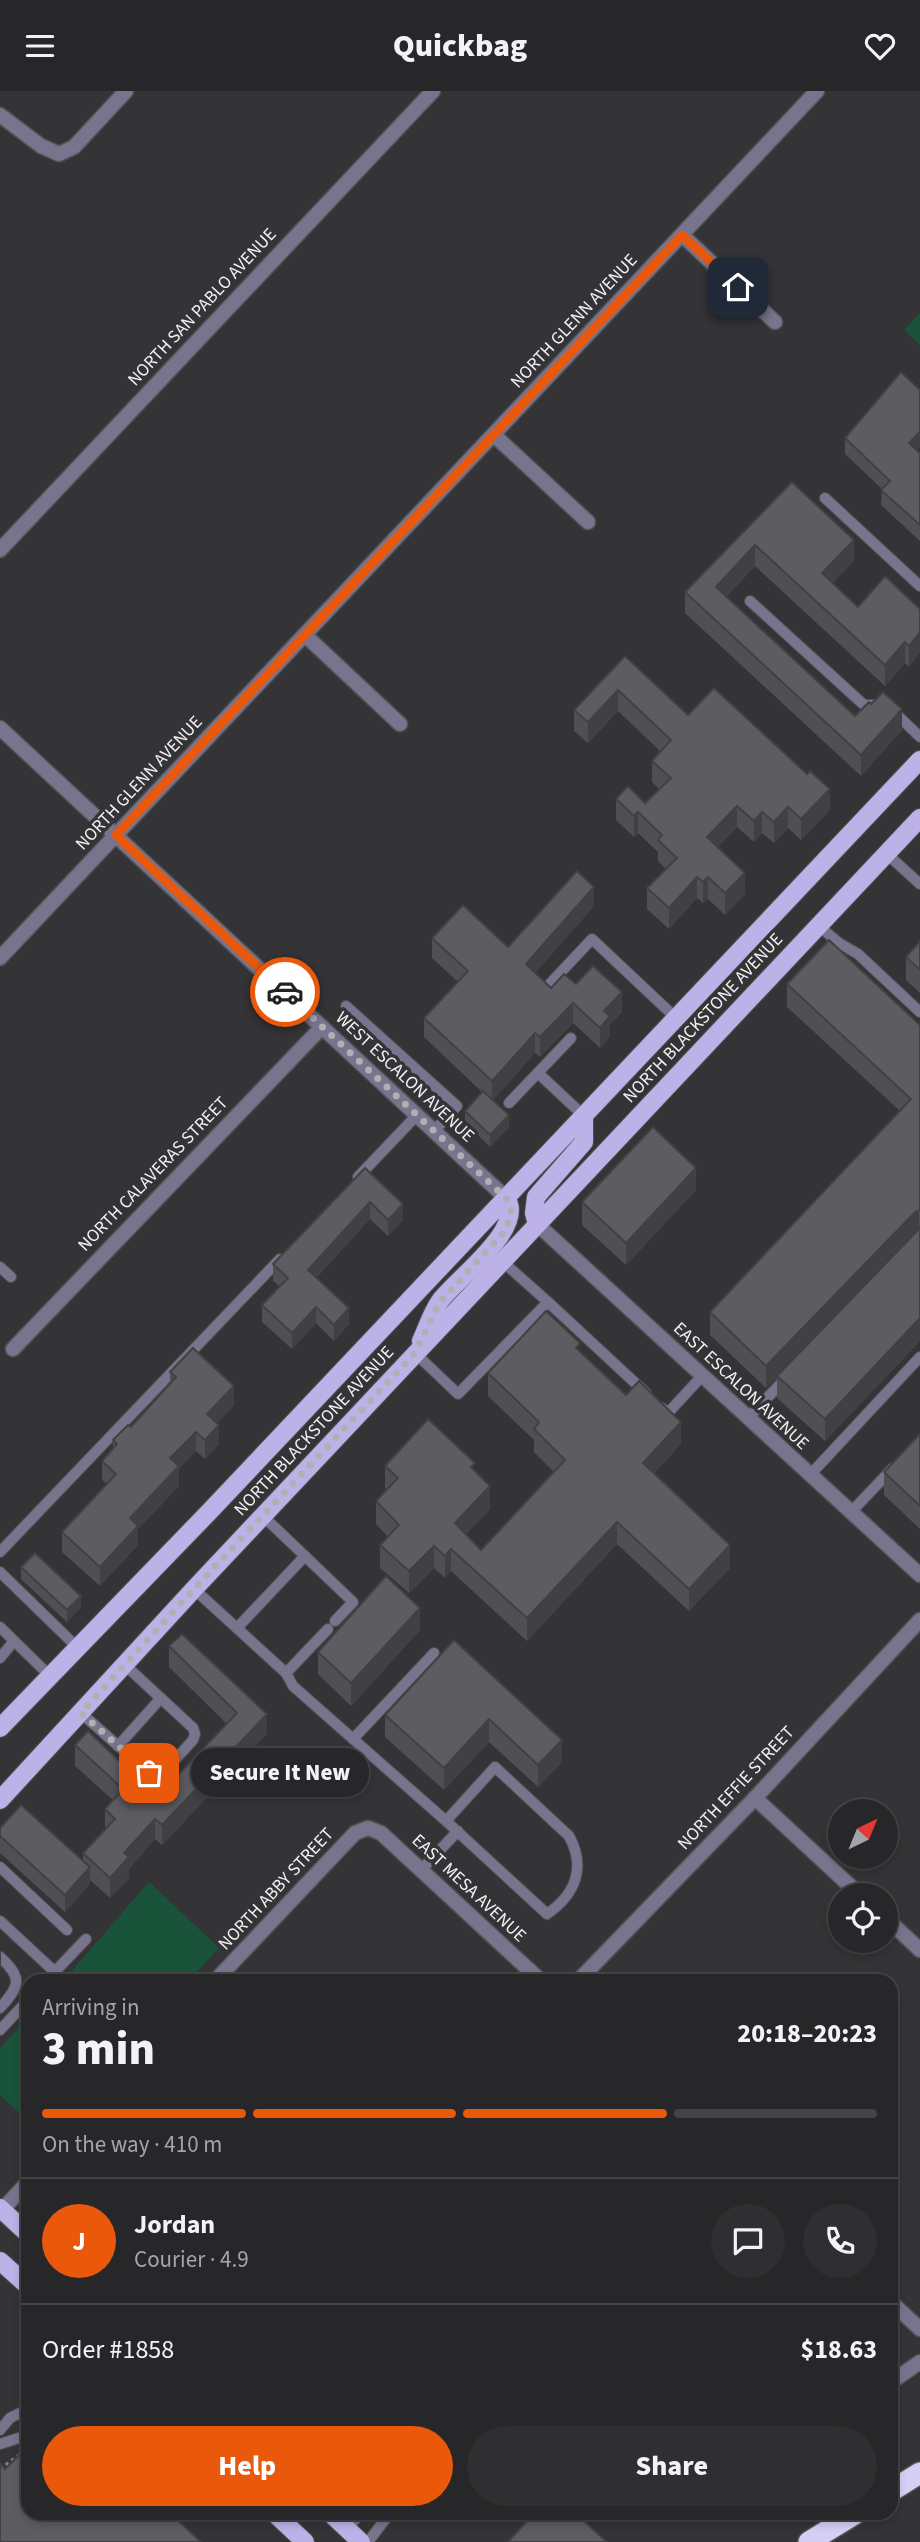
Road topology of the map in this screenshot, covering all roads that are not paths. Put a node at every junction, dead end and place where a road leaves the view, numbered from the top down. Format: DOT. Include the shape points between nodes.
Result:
graph roads {
  1 [pos="125,91"];
  2 [pos="433,91"];
  3 [pos="817,91"];
  4 [pos="0,115"];
  5 [pos="682,235"];
  6 [pos="775,321"];
  7 [pos="494,435"];
  8 [pos="825,498"];
  9 [pos="588,522"];
  10 [pos="0,550"];
  11 [pos="920,586"];
  12 [pos="750,601"];
  13 [pos="305,635"];
  14 [pos="400,724"];
  15 [pos="0,728"];
  16 [pos="920,737"];
  17 [pos="920,760"];
  18 [pos="920,818"];
  19 [pos="116,835"];
  20 [pos="887,854"];
  21 [pos="920,884"];
  22 [pos="819,926"];
  23 [pos="0,958"];
  24 [pos="545,989"];
  25 [pos="346,1006"];
  26 [pos="920,1012"];
  27 [pos="677,1019"];
  28 [pos="322,1027"];
  29 [pos="570,1038"];
  30 [pos="538,1073"];
  31 [pos="509,1103"];
  32 [pos="417,1115"];
  33 [pos="584,1117"];
  34 [pos="434,1131"];
  35 [pos="351,1185"];
  36 [pos="506,1198"];
  37 [pos="537,1224"];
  38 [pos="284,1254"];
  39 [pos="502,1261"];
  40 [pos="0,1267"];
  41 [pos="11,1277"];
  42 [pos="548,1302"];
  43 [pos="13,1349"];
  44 [pos="415,1353"];
  45 [pos="920,1357"];
  46 [pos="790,1374"];
  47 [pos="702,1375"];
  48 [pos="748,1417"];
  49 [pos="902,1459"];
  50 [pos="810,1475"];
  51 [pos="851,1512"];
  52 [pos="263,1516"];
  53 [pos="0,1552"];
  54 [pos="305,1556"];
  55 [pos="0,1572"];
  56 [pos="920,1575"];
  57 [pos="194,1589"];
  58 [pos="920,1620"];
  59 [pos="0,1627"];
  60 [pos="237,1628"];
  61 [pos="14,1641"];
  62 [pos="78,1648"];
  63 [pos="434,1653"];
  64 [pos="0,1658"];
  65 [pos="125,1665"];
  66 [pos="286,1673"];
  67 [pos="50,1677"];
  68 [pos="161,1698"];
  69 [pos="81,1713"];
  70 [pos="0,1728"];
  71 [pos="353,1739"];
  72 [pos="118,1746"];
  73 [pos="755,1798"];
  74 [pos="0,1800"];
  75 [pos="446,1821"];
  76 [pos="368,1828"];
  77 [pos="458,1831"];
  78 [pos="0,1867"];
  79 [pos="421,1870"];
  80 [pos="847,1883"];
  81 [pos="0,1921"];
  82 [pos="898,1929"];
  83 [pos="67,1930"];
  84 [pos="86,1939"];
  85 [pos="920,1950"];
  86 [pos="0,1957"];
  87 [pos="55,1972"];
  88 [pos="222,1974"];
  89 [pos="533,1974"];
  90 [pos="585,1974"];
  91 [pos="0,2008"];
  92 [pos="21,2008"];
  93 [pos="0,2030"];
  94 [pos="21,2190"];
  95 [pos="1,2209"];
  96 [pos="21,2228"];
  97 [pos="0,2261"];
  98 [pos="21,2280"];
  99 [pos="898,2309"];
  100 [pos="920,2329"];
  101 [pos="920,2363"];
  102 [pos="898,2377"];
  103 [pos="21,2412"];
  104 [pos="0,2430"];
  105 [pos="21,2437"];
  106 [pos="0,2444"];
  107 [pos="920,2473"];
  108 [pos="898,2487"];
  109 [pos="281,2520"];
  110 [pos="337,2520"];
  111 [pos="355,2520"];
  112 [pos="385,2520"];
  113 [pos="845,2520"];
  114 [pos="347,2529"];
  115 [pos="305,2542"];
  116 [pos="361,2542"];
  117 [pos="368,2542"];
  118 [pos="809,2542"];
  1 -- 4 [label="street" via="74,146 59,154"];
  2 -- 10 [label="street, NORTH SAN PABLO AVENUE"];
  3 -- 5 [label="street, NORTH GLENN AVENUE"];
  5 -- 6 [label="street"];
  5 -- 7 [label="street, NORTH GLENN AVENUE"];
  7 -- 9 [label="street"];
  7 -- 13 [label="street, NORTH GLENN AVENUE"];
  8 -- 11 [label="lane"];
  12 -- 16 [label="lane" via="864,705 887,705"];
  13 -- 14 [label="street"];
  13 -- 19 [label="street, NORTH GLENN AVENUE"];
  15 -- 19 [label="street, WEST ESCALON AVENUE"];
  17 -- 27 [label="main road, NORTH BLACKSTONE AVENUE"];
  18 -- 20 [label="main road, NORTH BLACKSTONE AVENUE"];
  19 -- 23 [label="street, NORTH GLENN AVENUE"];
  19 -- 28 [label="street, WEST ESCALON AVENUE"];
  20 -- 21 [label="lane"];
  20 -- 22 [label="main road, NORTH BLACKSTONE AVENUE"];
  22 -- 26 [label="lane" via="858,954"];
  22 -- 37 [label="main road, NORTH BLACKSTONE AVENUE"];
  24 -- 27 [label="lane" via="592,939"];
  25 -- 34 [label="lane" via="457,1106"];
  27 -- 33 [label="main road, NORTH BLACKSTONE AVENUE"];
  28 -- 32 [label="street, WEST ESCALON AVENUE"];
  28 -- 43 [label="street, NORTH CALAVERAS STREET"];
  29 -- 30 [label="lane"];
  30 -- 31 [label="lane"];
  30 -- 33 [label="lane"];
  32 -- 34 [label="street, WEST ESCALON AVENUE"];
  32 -- 35 [label="lane"];
  33 -- 36 [label="main road, NORTH BLACKSTONE AVENUE"];
  33 -- 37 [label="main road" via="584,1142 536,1197"];
  34 -- 36 [label="street, WEST ESCALON AVENUE"];
  36 -- 44 [label="main road" via="511,1210 503,1233 439,1303"];
  36 -- 62 [label="main road, NORTH BLACKSTONE AVENUE"];
  37 -- 39 [label="main road, NORTH BLACKSTONE AVENUE"];
  37 -- 47 [label="street, EAST ESCALON AVENUE"];
  38 -- 53 [label="lane"];
  39 -- 42 [label="lane"];
  39 -- 44 [label="main road, NORTH BLACKSTONE AVENUE"];
  40 -- 41 [label="lane"];
  42 -- 44 [label="lane" via="458,1394"];
  42 -- 47 [label="lane" via="668,1413"];
  44 -- 52 [label="main road, NORTH BLACKSTONE AVENUE"];
  45 -- 50 [label="lane"];
  46 -- 48 [label="lane"];
  47 -- 48 [label="street, EAST ESCALON AVENUE"];
  48 -- 50 [label="street, EAST ESCALON AVENUE"];
  49 -- 51 [label="lane"];
  50 -- 51 [label="street, EAST ESCALON AVENUE"];
  51 -- 56 [label="street, EAST ESCALON AVENUE"];
  52 -- 54 [label="lane"];
  52 -- 57 [label="main road, NORTH BLACKSTONE AVENUE"];
  54 -- 60 [label="lane"];
  54 -- 66 [label="lane" via="354,1602"];
  55 -- 62 [label="lane"];
  57 -- 60 [label="lane"];
  57 -- 65 [label="main road, NORTH BLACKSTONE AVENUE"];
  58 -- 73 [label="street, NORTH EFFIE STREET"];
  59 -- 61 [label="lane"];
  60 -- 66 [label="lane"];
  61 -- 64 [label="lane"];
  61 -- 67 [label="lane"];
  62 -- 67 [label="main road, NORTH BLACKSTONE AVENUE"];
  63 -- 71 [label="lane"];
  65 -- 68 [label="lane"];
  65 -- 69 [label="main road, NORTH BLACKSTONE AVENUE"];
  66 -- 71 [label="lane" via="293,1686"];
  67 -- 70 [label="main road, NORTH BLACKSTONE AVENUE"];
  68 -- 72 [label="lane"];
  68 -- 72 [label="lane" via="193,1728 193,1740 156,1776"];
  69 -- 72 [label="lane"];
  69 -- 74 [label="main road, NORTH BLACKSTONE AVENUE"];
  71 -- 75 [label="lane"];
  73 -- 80 [label="street"];
  73 -- 90 [label="street, NORTH EFFIE STREET"];
  75 -- 77 [label="lane"];
  75 -- 77 [label="lane" via="495,1767 569,1836 579,1871 574,1887 547,1914"];
  76 -- 79 [label="street, EAST MESA AVENUE" via="381,1833"];
  76 -- 88 [label="street, NORTH ABBY STREET" via="355,1833"];
  77 -- 79 [label="lane"];
  78 -- 83 [label="lane"];
  79 -- 89 [label="street, EAST MESA AVENUE"];
  81 -- 87 [label="lane"];
  82 -- 85 [label="street"];
  84 -- 87 [label="lane"];
  86 -- 91 [label="lane" via="18,1982 15,1993"];
  92 -- 93 [label="lane"];
  94 -- 95 [label="street"];
  95 -- 96 [label="main road"];
  97 -- 98 [label="main road"];
  99 -- 100 [label="street"];
  101 -- 102 [label="street"];
  103 -- 104 [label="lane"];
  105 -- 106 [label="lane"];
  107 -- 108 [label="highway"];
  109 -- 115 [label="main road"];
  110 -- 114 [label="main road"];
  111 -- 114 [label="lane"];
  112 -- 117 [label="lane"];
  113 -- 118 [label="highway"];
  114 -- 116 [label="main road"];
}
